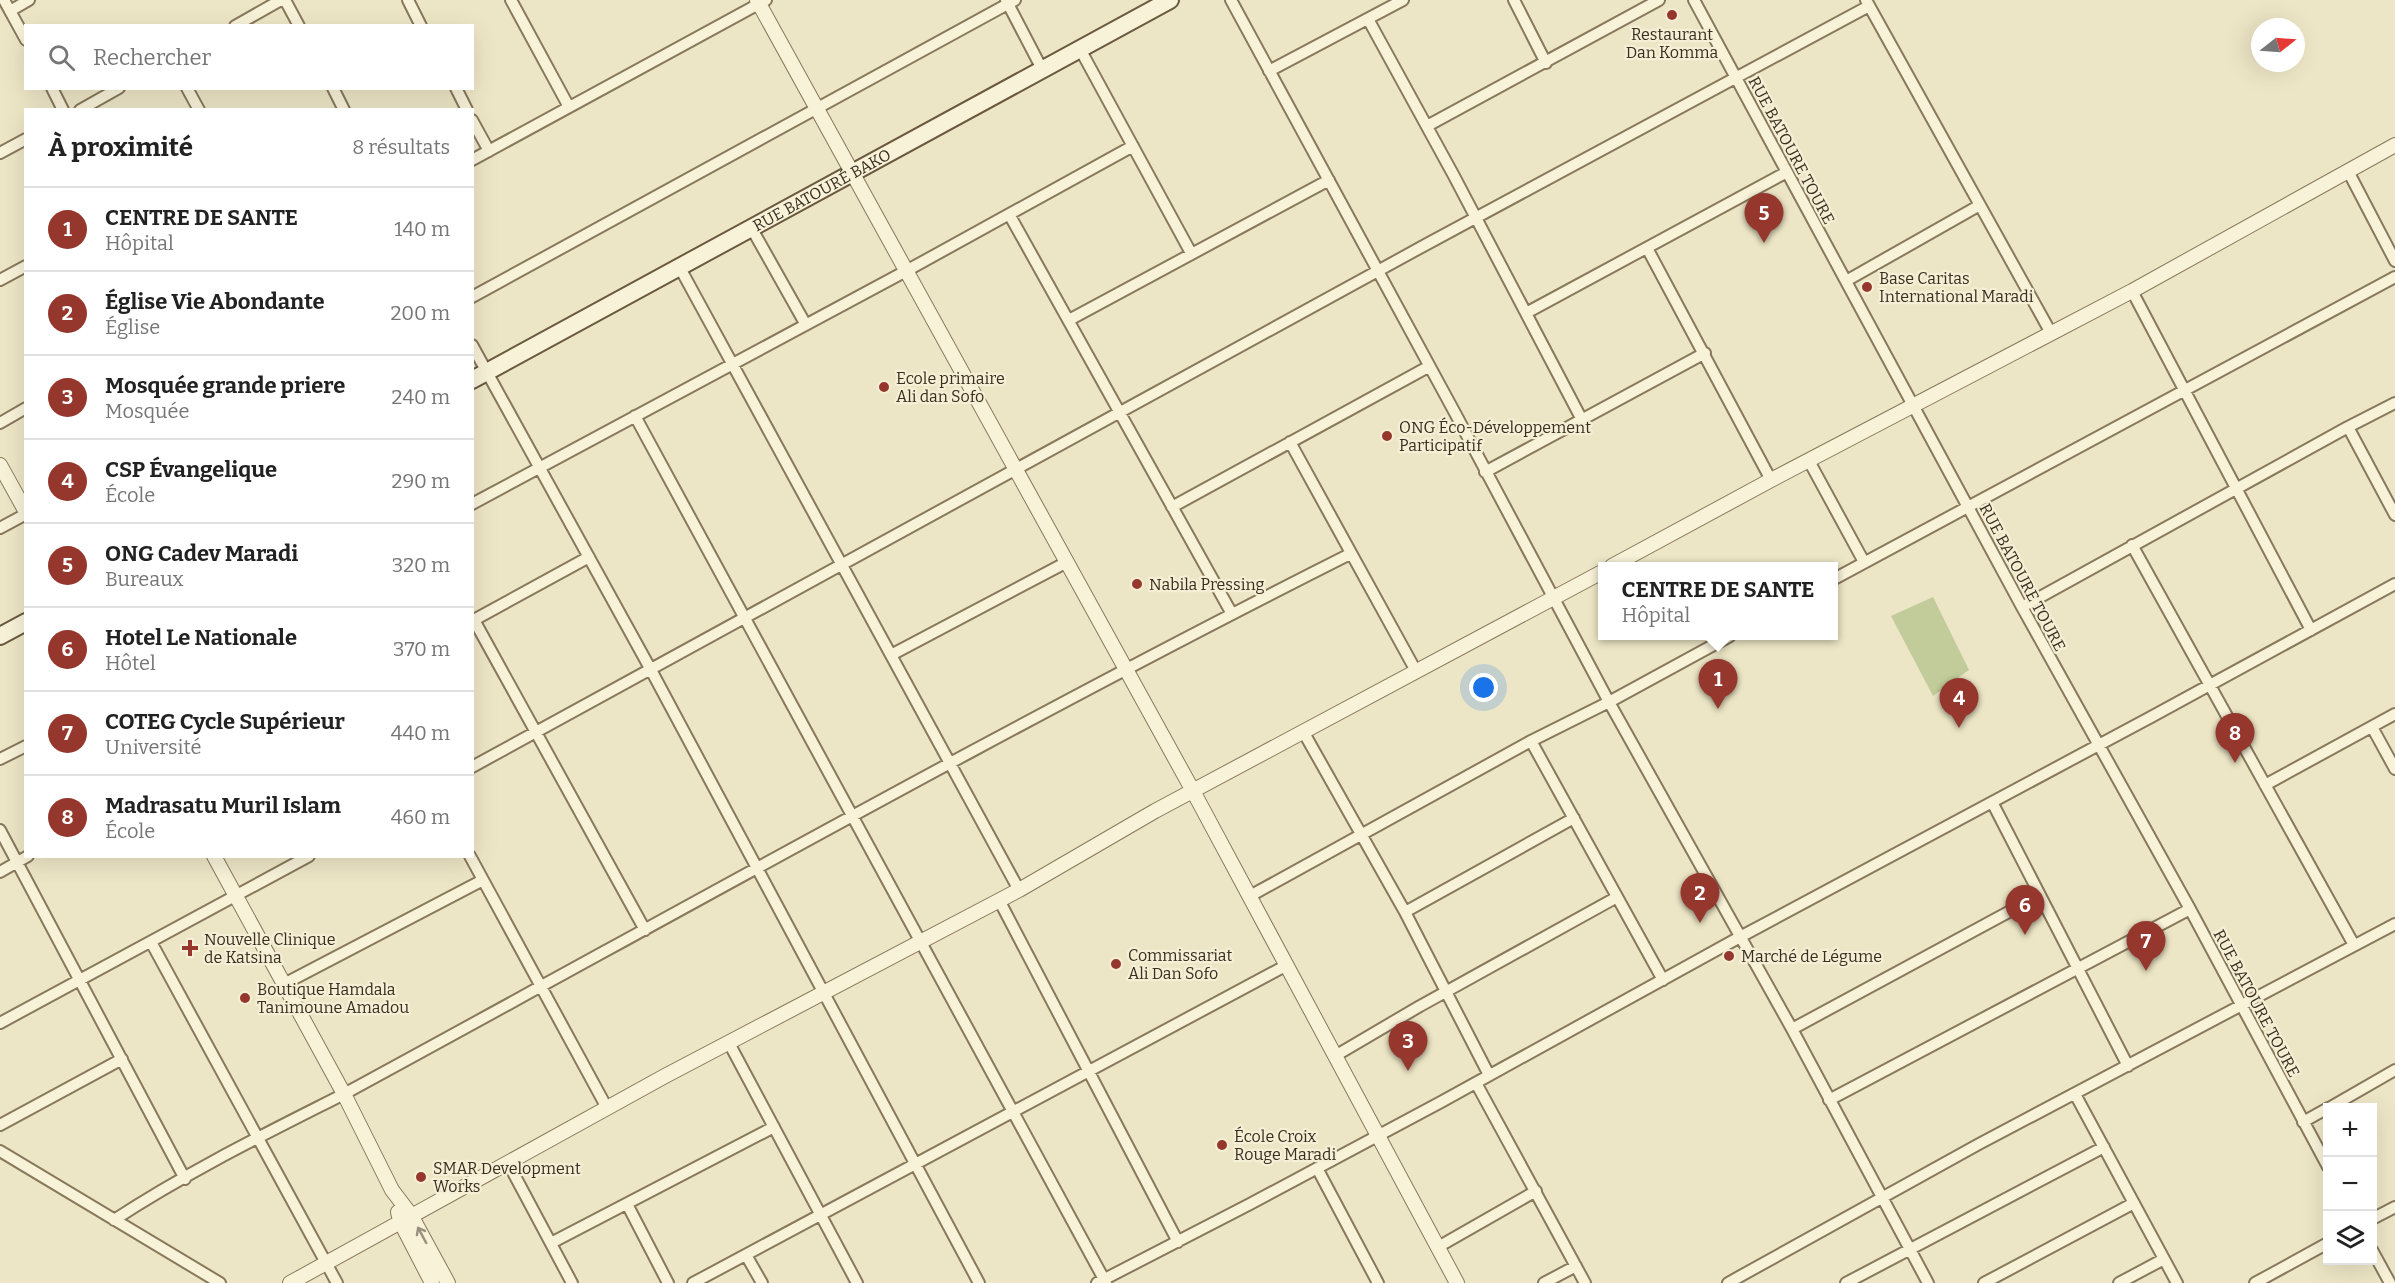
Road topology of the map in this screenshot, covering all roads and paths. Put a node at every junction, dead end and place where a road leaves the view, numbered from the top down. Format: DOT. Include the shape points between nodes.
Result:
graph roads {
  1 [pos="4,0"];
  2 [pos="29,0"];
  3 [pos="284,0"];
  4 [pos="408,0"];
  5 [pos="511,0"];
  6 [pos="1170,0"];
  7 [pos="1231,0"];
  8 [pos="1403,0"];
  9 [pos="1514,0"];
  10 [pos="1659,0"];
  11 [pos="1694,0"];
  12 [pos="761,1"];
  13 [pos="1009,1"];
  14 [pos="1868,3"];
  15 [pos="9,11"];
  16 [pos="1368,19"];
  17 [pos="239,24"];
  18 [pos="298,24"];
  19 [pos="420,24"];
  20 [pos="24,37"];
  21 [pos="1080,49"];
  22 [pos="1546,63"];
  23 [pos="1042,69"];
  24 [pos="1269,71"];
  25 [pos="1736,76"];
  26 [pos="53,90"];
  27 [pos="115,90"];
  28 [pos="188,90"];
  29 [pos="334,90"];
  30 [pos="457,90"];
  31 [pos="569,106"];
  32 [pos="62,108"];
  33 [pos="84,108"];
  34 [pos="198,108"];
  35 [pos="343,108"];
  36 [pos="466,108"];
  37 [pos="816,108"];
  38 [pos="474,124"];
  39 [pos="1427,126"];
  40 [pos="24,140"];
  41 [pos="2395,145"];
  42 [pos="1133,146"];
  43 [pos="489,151"];
  44 [pos="0,153"];
  45 [pos="474,159"];
  46 [pos="2348,171"];
  47 [pos="1787,172"];
  48 [pos="852,174"];
  49 [pos="1329,180"];
  50 [pos="1980,205"];
  51 [pos="1009,214"];
  52 [pos="1476,218"];
  53 [pos="752,228"];
  54 [pos="1647,248"];
  55 [pos="1191,253"];
  56 [pos="2395,261"];
  57 [pos="24,267"];
  58 [pos="680,268"];
  59 [pos="906,272"];
  60 [pos="1377,272"];
  61 [pos="2395,278"];
  62 [pos="0,280"];
  63 [pos="1846,281"];
  64 [pos="2132,291"];
  65 [pos="474,296"];
  66 [pos="1526,313"];
  67 [pos="1069,320"];
  68 [pos="806,325"];
  69 [pos="2051,333"];
  70 [pos="474,353"];
  71 [pos="1705,353"];
  72 [pos="732,364"];
  73 [pos="1428,367"];
  74 [pos="480,376"];
  75 [pos="2184,390"];
  76 [pos="2395,403"];
  77 [pos="1913,405"];
  78 [pos="24,409"];
  79 [pos="1119,413"];
  80 [pos="635,416"];
  81 [pos="1581,418"];
  82 [pos="0,423"];
  83 [pos="2348,427"];
  84 [pos="1290,442"];
  85 [pos="1809,460"];
  86 [pos="0,465"];
  87 [pos="540,468"];
  88 [pos="1016,469"];
  89 [pos="1485,472"];
  90 [pos="1771,480"];
  91 [pos="2237,488"];
  92 [pos="474,503"];
  93 [pos="1967,505"];
  94 [pos="1172,507"];
  95 [pos="24,509"];
  96 [pos="24,514"];
  97 [pos="2395,515"];
  98 [pos="0,528"];
  99 [pos="2132,545"];
  100 [pos="1350,554"];
  101 [pos="589,556"];
  102 [pos="1067,562"];
  103 [pos="1620,562"];
  104 [pos="1864,562"];
  105 [pos="842,564"];
  106 [pos="1598,574"];
  107 [pos="1838,576"];
  108 [pos="2395,584"];
  109 [pos="1554,599"];
  110 [pos="2022,607"];
  111 [pos="1232,614"];
  112 [pos="745,618"];
  113 [pos="474,619"];
  114 [pos="474,622"];
  115 [pos="24,623"];
  116 [pos="2311,630"];
  117 [pos="0,636"];
  118 [pos="1723,640"];
  119 [pos="891,655"];
  120 [pos="1126,669"];
  121 [pos="651,670"];
  122 [pos="1416,671"];
  123 [pos="2210,685"];
  124 [pos="1609,702"];
  125 [pos="2395,714"];
  126 [pos="2372,727"];
  127 [pos="536,732"];
  128 [pos="1304,733"];
  129 [pos="1532,741"];
  130 [pos="2100,745"];
  131 [pos="24,747"];
  132 [pos="0,759"];
  133 [pos="950,763"];
  134 [pos="474,766"];
  135 [pos="2395,769"];
  136 [pos="2265,784"];
  137 [pos="1193,791"];
  138 [pos="1992,802"];
  139 [pos="853,816"];
  140 [pos="1574,818"];
  141 [pos="0,830"];
  142 [pos="1361,835"];
  143 [pos="24,858"];
  144 [pos="215,858"];
  145 [pos="305,858"];
  146 [pos="471,858"];
  147 [pos="17,862"];
  148 [pos="757,869"];
  149 [pos="0,872"];
  150 [pos="483,880"];
  151 [pos="1018,890"];
  152 [pos="2040,895"];
  153 [pos="236,896"];
  154 [pos="1250,896"];
  155 [pos="1617,897"];
  156 [pos="999,900"];
  157 [pos="2190,909"];
  158 [pos="1405,912"];
  159 [pos="2395,924"];
  160 [pos="645,930"];
  161 [pos="1740,937"];
  162 [pos="151,942"];
  163 [pos="921,942"];
  164 [pos="2354,945"];
  165 [pos="1287,965"];
  166 [pos="2079,969"];
  167 [pos="80,980"];
  168 [pos="1663,980"];
  169 [pos="284,984"];
  170 [pos="541,987"];
  171 [pos="1445,992"];
  172 [pos="824,993"];
  173 [pos="2241,1006"];
  174 [pos="0,1023"];
  175 [pos="1792,1029"];
  176 [pos="729,1043"];
  177 [pos="1335,1056"];
  178 [pos="122,1059"];
  179 [pos="2128,1066"];
  180 [pos="2395,1070"];
  181 [pos="1088,1071"];
  182 [pos="1490,1075"];
  183 [pos="1476,1083"];
  184 [pos="344,1094"];
  185 [pos="2075,1094"];
  186 [pos="1829,1100"];
  187 [pos="2337,1103"];
  188 [pos="607,1108"];
  189 [pos="2323,1111"];
  190 [pos="1013,1112"];
  191 [pos="2303,1122"];
  192 [pos="0,1125"];
  193 [pos="774,1127"];
  194 [pos="1378,1136"];
  195 [pos="258,1139"];
  196 [pos="2104,1147"];
  197 [pos="0,1151"];
  198 [pos="2323,1158"];
  199 [pos="508,1163"];
  200 [pos="915,1164"];
  201 [pos="1317,1168"];
  202 [pos="185,1179"];
  203 [pos="1536,1191"];
  204 [pos="1883,1197"];
  205 [pos="2134,1203"];
  206 [pos="627,1204"];
  207 [pos="2395,1207"];
  208 [pos="821,1215"];
  209 [pos="2377,1217"];
  210 [pos="406,1218"];
  211 [pos="114,1220"];
  212 [pos="1178,1242"];
  213 [pos="551,1243"];
  214 [pos="2323,1246"];
  215 [pos="1438,1247"];
  216 [pos="1910,1249"];
  217 [pos="746,1255"];
  218 [pos="2377,1258"];
  219 [pos="2164,1259"];
  220 [pos="326,1263"];
  221 [pos="1576,1266"];
  222 [pos="1102,1282"];
  223 [pos="2262,1282"];
  224 [pos="220,1283"];
  225 [pos="290,1283"];
  226 [pos="337,1283"];
  227 [pos="432,1283"];
  228 [pos="448,1283"];
  229 [pos="572,1283"];
  230 [pos="668,1283"];
  231 [pos="693,1283"];
  232 [pos="762,1283"];
  233 [pos="857,1283"];
  234 [pos="980,1283"];
  235 [pos="1378,1283"];
  236 [pos="1457,1283"];
  237 [pos="1544,1283"];
  238 [pos="1585,1283"];
  239 [pos="1728,1283"];
  240 [pos="1846,1283"];
  241 [pos="1928,1283"];
  242 [pos="1984,1283"];
  243 [pos="2119,1283"];
  244 [pos="2177,1283"];
  245 [pos="2390,1283"];
  1 -- 15 [label="street"];
  2 -- 15 [label="street"];
  3 -- 17 [label="street"];
  3 -- 18 [label="street"];
  4 -- 19 [label="street"];
  5 -- 31 [label="street"];
  6 -- 21 [label="main road, RUE BATOURÉ BAKO"];
  7 -- 24 [label="street"];
  8 -- 16 [label="street"];
  9 -- 22 [label="street"];
  10 -- 22 [label="street"];
  11 -- 25 [label="street, RUE BATOURE TOURE"];
  12 -- 31 [label="street"];
  12 -- 37 [label="street"];
  13 -- 23 [label="street"];
  13 -- 37 [label="street"];
  14 -- 25 [label="street"];
  14 -- 50 [label="street"];
  15 -- 20 [label="street"];
  16 -- 24 [label="street"];
  16 -- 39 [label="street"];
  21 -- 23 [label="main road, RUE BATOURÉ BAKO"];
  21 -- 42 [label="street"];
  22 -- 39 [label="street"];
  23 -- 48 [label="main road, RUE BATOURÉ BAKO"];
  24 -- 49 [label="street"];
  25 -- 47 [label="street, RUE BATOURE TOURE"];
  25 -- 52 [label="street"];
  26 -- 32 [label="street"];
  27 -- 33 [label="street"];
  28 -- 34 [label="street"];
  29 -- 35 [label="street"];
  30 -- 36 [label="street"];
  31 -- 43 [label="street"];
  37 -- 48 [label="street"];
  37 -- 65 [label="street"];
  38 -- 43 [label="street"];
  39 -- 52 [label="street"];
  40 -- 44 [label="street"];
  41 -- 46 [label="street"];
  42 -- 51 [label="street"];
  42 -- 55 [label="street"];
  43 -- 45 [label="street"];
  46 -- 56 [label="street"];
  46 -- 64 [label="street"];
  47 -- 54 [label="street"];
  47 -- 63 [label="street, RUE BATOURE TOURE"];
  48 -- 53 [label="main road, RUE BATOURÉ BAKO"];
  48 -- 59 [label="street"];
  49 -- 55 [label="street"];
  49 -- 60 [label="street"];
  50 -- 63 [label="street"];
  50 -- 69 [label="street"];
  51 -- 59 [label="street"];
  51 -- 67 [label="street"];
  52 -- 60 [label="street"];
  52 -- 66 [label="street"];
  53 -- 58 [label="main road, RUE BATOURÉ BAKO"];
  53 -- 68 [label="street"];
  54 -- 66 [label="street"];
  54 -- 71 [label="street"];
  55 -- 67 [label="street"];
  57 -- 62 [label="street"];
  58 -- 72 [label="street"];
  58 -- 74 [label="main road, RUE BATOURÉ BAKO"];
  59 -- 68 [label="street"];
  59 -- 88 [label="street"];
  60 -- 73 [label="street"];
  60 -- 79 [label="street"];
  61 -- 75 [label="street"];
  63 -- 77 [label="street, RUE BATOURE TOURE"];
  64 -- 69 [label="street"];
  64 -- 75 [label="street"];
  66 -- 81 [label="street"];
  67 -- 79 [label="street"];
  68 -- 72 [label="street"];
  69 -- 77 [label="street"];
  70 -- 74 [label="street"];
  71 -- 81 [label="street"];
  71 -- 90 [label="street"];
  72 -- 80 [label="street"];
  72 -- 105 [label="street"];
  73 -- 84 [label="street"];
  73 -- 89 [label="street"];
  74 -- 87 [label="street"];
  75 -- 91 [label="street"];
  75 -- 93 [label="street"];
  76 -- 83 [label="street"];
  77 -- 85 [label="street"];
  77 -- 93 [label="street, RUE BATOURE TOURE"];
  78 -- 82 [label="street"];
  79 -- 88 [label="street"];
  79 -- 94 [label="street"];
  80 -- 87 [label="street"];
  80 -- 112 [label="street"];
  81 -- 89 [label="street"];
  83 -- 91 [label="street"];
  83 -- 97 [label="street"];
  84 -- 94 [label="street"];
  84 -- 100 [label="street"];
  85 -- 90 [label="street"];
  85 -- 104 [label="street"];
  86 -- 95 [label="street"];
  87 -- 92 [label="street"];
  87 -- 101 [label="street"];
  88 -- 102 [label="street"];
  88 -- 105 [label="street"];
  89 -- 109 [label="street"];
  90 -- 103 [label="street"];
  91 -- 99 [label="street"];
  91 -- 116 [label="street"];
  93 -- 104 [label="street"];
  93 -- 110 [label="street, RUE BATOURE TOURE"];
  94 -- 111 [label="street"];
  96 -- 98 [label="street"];
  99 -- 110 [label="street"];
  99 -- 123 [label="street"];
  100 -- 111 [label="street"];
  100 -- 122 [label="street"];
  101 -- 113 [label="street"];
  101 -- 121 [label="street"];
  102 -- 119 [label="street"];
  102 -- 120 [label="street"];
  104 -- 107 [label="street"];
  105 -- 112 [label="street"];
  105 -- 119 [label="street"];
  106 -- 109 [label="street"];
  108 -- 116 [label="street"];
  109 -- 122 [label="street"];
  109 -- 124 [label="street"];
  110 -- 130 [label="street, RUE BATOURE TOURE"];
  111 -- 120 [label="street"];
  112 -- 121 [label="street"];
  112 -- 139 [label="street"];
  114 -- 127 [label="street"];
  115 -- 117 [label="main road"];
  116 -- 123 [label="street"];
  118 -- 124 [label="street"];
  119 -- 133 [label="street"];
  120 -- 133 [label="street"];
  120 -- 137 [label="street"];
  121 -- 127 [label="street"];
  121 -- 148 [label="street"];
  122 -- 128 [label="street"];
  123 -- 130 [label="street"];
  123 -- 136 [label="street"];
  124 -- 129 [label="street"];
  124 -- 161 [label="street"];
  125 -- 126 [label="street"];
  126 -- 135 [label="street"];
  126 -- 136 [label="street"];
  127 -- 134 [label="street"];
  127 -- 160 [label="street"];
  128 -- 137 [label="street"];
  128 -- 142 [label="street"];
  129 -- 140 [label="street"];
  129 -- 142 [label="street"];
  130 -- 138 [label="street"];
  130 -- 157 [label="street, RUE BATOURE TOURE"];
  131 -- 132 [label="street"];
  133 -- 139 [label="street"];
  133 -- 151 [label="street"];
  136 -- 164 [label="street"];
  137 -- 151 [label="street"];
  137 -- 154 [label="street"];
  138 -- 152 [label="street"];
  138 -- 161 [label="street"];
  139 -- 148 [label="street"];
  139 -- 163 [label="street"];
  140 -- 155 [label="street"];
  140 -- 158 [label="street"];
  141 -- 147 [label="street"];
  142 -- 154 [label="street"];
  142 -- 158 [label="street"];
  143 -- 147 [label="street"];
  144 -- 153 [label="street"];
  145 -- 153 [label="street"];
  146 -- 150 [label="street"];
  147 -- 149 [label="street"];
  147 -- 167 [label="street"];
  148 -- 160 [label="street"];
  148 -- 172 [label="street"];
  150 -- 169 [label="street"];
  150 -- 170 [label="street"];
  151 -- 156 [label="street"];
  152 -- 166 [label="street"];
  152 -- 175 [label="street"];
  153 -- 162 [label="street"];
  153 -- 169 [label="street"];
  154 -- 165 [label="street"];
  155 -- 168 [label="street"];
  155 -- 171 [label="street"];
  156 -- 163 [label="street"];
  156 -- 181 [label="street"];
  157 -- 166 [label="street"];
  157 -- 173 [label="street, RUE BATOURE TOURE"];
  158 -- 171 [label="street"];
  159 -- 164 [label="street"];
  160 -- 170 [label="street"];
  161 -- 168 [label="street"];
  161 -- 175 [label="street"];
  162 -- 167 [label="street"];
  162 -- 195 [label="street"];
  163 -- 172 [label="street"];
  163 -- 190 [label="street"];
  164 -- 173 [label="street"];
  165 -- 177 [label="street"];
  165 -- 181 [label="street"];
  166 -- 179 [label="street"];
  166 -- 186 [label="street"];
  167 -- 174 [label="street"];
  167 -- 178 [label="street"];
  168 -- 182 [label="street"];
  169 -- 184 [label="street"];
  170 -- 184 [label="street"];
  170 -- 188 [label="street"];
  171 -- 177 [label="street"];
  171 -- 182 [label="street"];
  172 -- 176 [label="street"];
  172 -- 200 [label="street"];
  173 -- 179 [label="street"];
  173 -- 191 [label="street, RUE BATOURE TOURE"];
  175 -- 186 [label="street"];
  176 -- 188 [label="street"];
  176 -- 193 [label="street"];
  177 -- 194 [label="street"];
  178 -- 192 [label="street"];
  178 -- 202 [label="street"];
  179 -- 185 [label="street"];
  180 -- 187 [label="street"];
  181 -- 190 [label="street"];
  181 -- 212 [label="street"];
  182 -- 183 [label="street"];
  183 -- 194 [label="street"];
  183 -- 203 [label="street"];
  184 -- 195 [label="street"];
  184 -- 210 [label="street"];
  185 -- 196 [label="street"];
  185 -- 204 [label="street"];
  186 -- 204 [label="street"];
  188 -- 199 [label="street"];
  189 -- 191 [label="street"];
  190 -- 200 [label="street"];
  190 -- 222 [label="street"];
  191 -- 198 [label="street, RUE BATOURE TOURE"];
  193 -- 206 [label="street"];
  193 -- 208 [label="street"];
  194 -- 201 [label="street"];
  194 -- 215 [label="street"];
  195 -- 202 [label="street"];
  195 -- 220 [label="street"];
  196 -- 205 [label="street"];
  196 -- 216 [label="street"];
  197 -- 211 [label="street"];
  199 -- 210 [label="street"];
  199 -- 213 [label="street"];
  200 -- 208 [label="street"];
  200 -- 234 [label="street"];
  201 -- 212 [label="street"];
  201 -- 235 [label="street"];
  202 -- 211 [label="street"];
  203 -- 215 [label="street"];
  203 -- 221 [label="street"];
  204 -- 216 [label="street"];
  204 -- 239 [label="street"];
  205 -- 219 [label="street"];
  205 -- 242 [label="street"];
  206 -- 213 [label="street"];
  206 -- 230 [label="street"];
  207 -- 209 [label="street"];
  208 -- 217 [label="street"];
  208 -- 233 [label="street"];
  210 -- 220 [label="street"];
  210 -- 227 [label="street"];
  228 -- 210 [label="street, one-way"];
  211 -- 224 [label="street"];
  212 -- 222 [label="street"];
  213 -- 229 [label="street"];
  214 -- 223 [label="street"];
  215 -- 236 [label="street"];
  216 -- 240 [label="street"];
  216 -- 241 [label="street"];
  217 -- 231 [label="street"];
  217 -- 232 [label="street"];
  218 -- 245 [label="street"];
  219 -- 243 [label="street"];
  219 -- 244 [label="street"];
  220 -- 225 [label="street"];
  220 -- 226 [label="street"];
  221 -- 237 [label="street"];
  221 -- 238 [label="street"];
}
